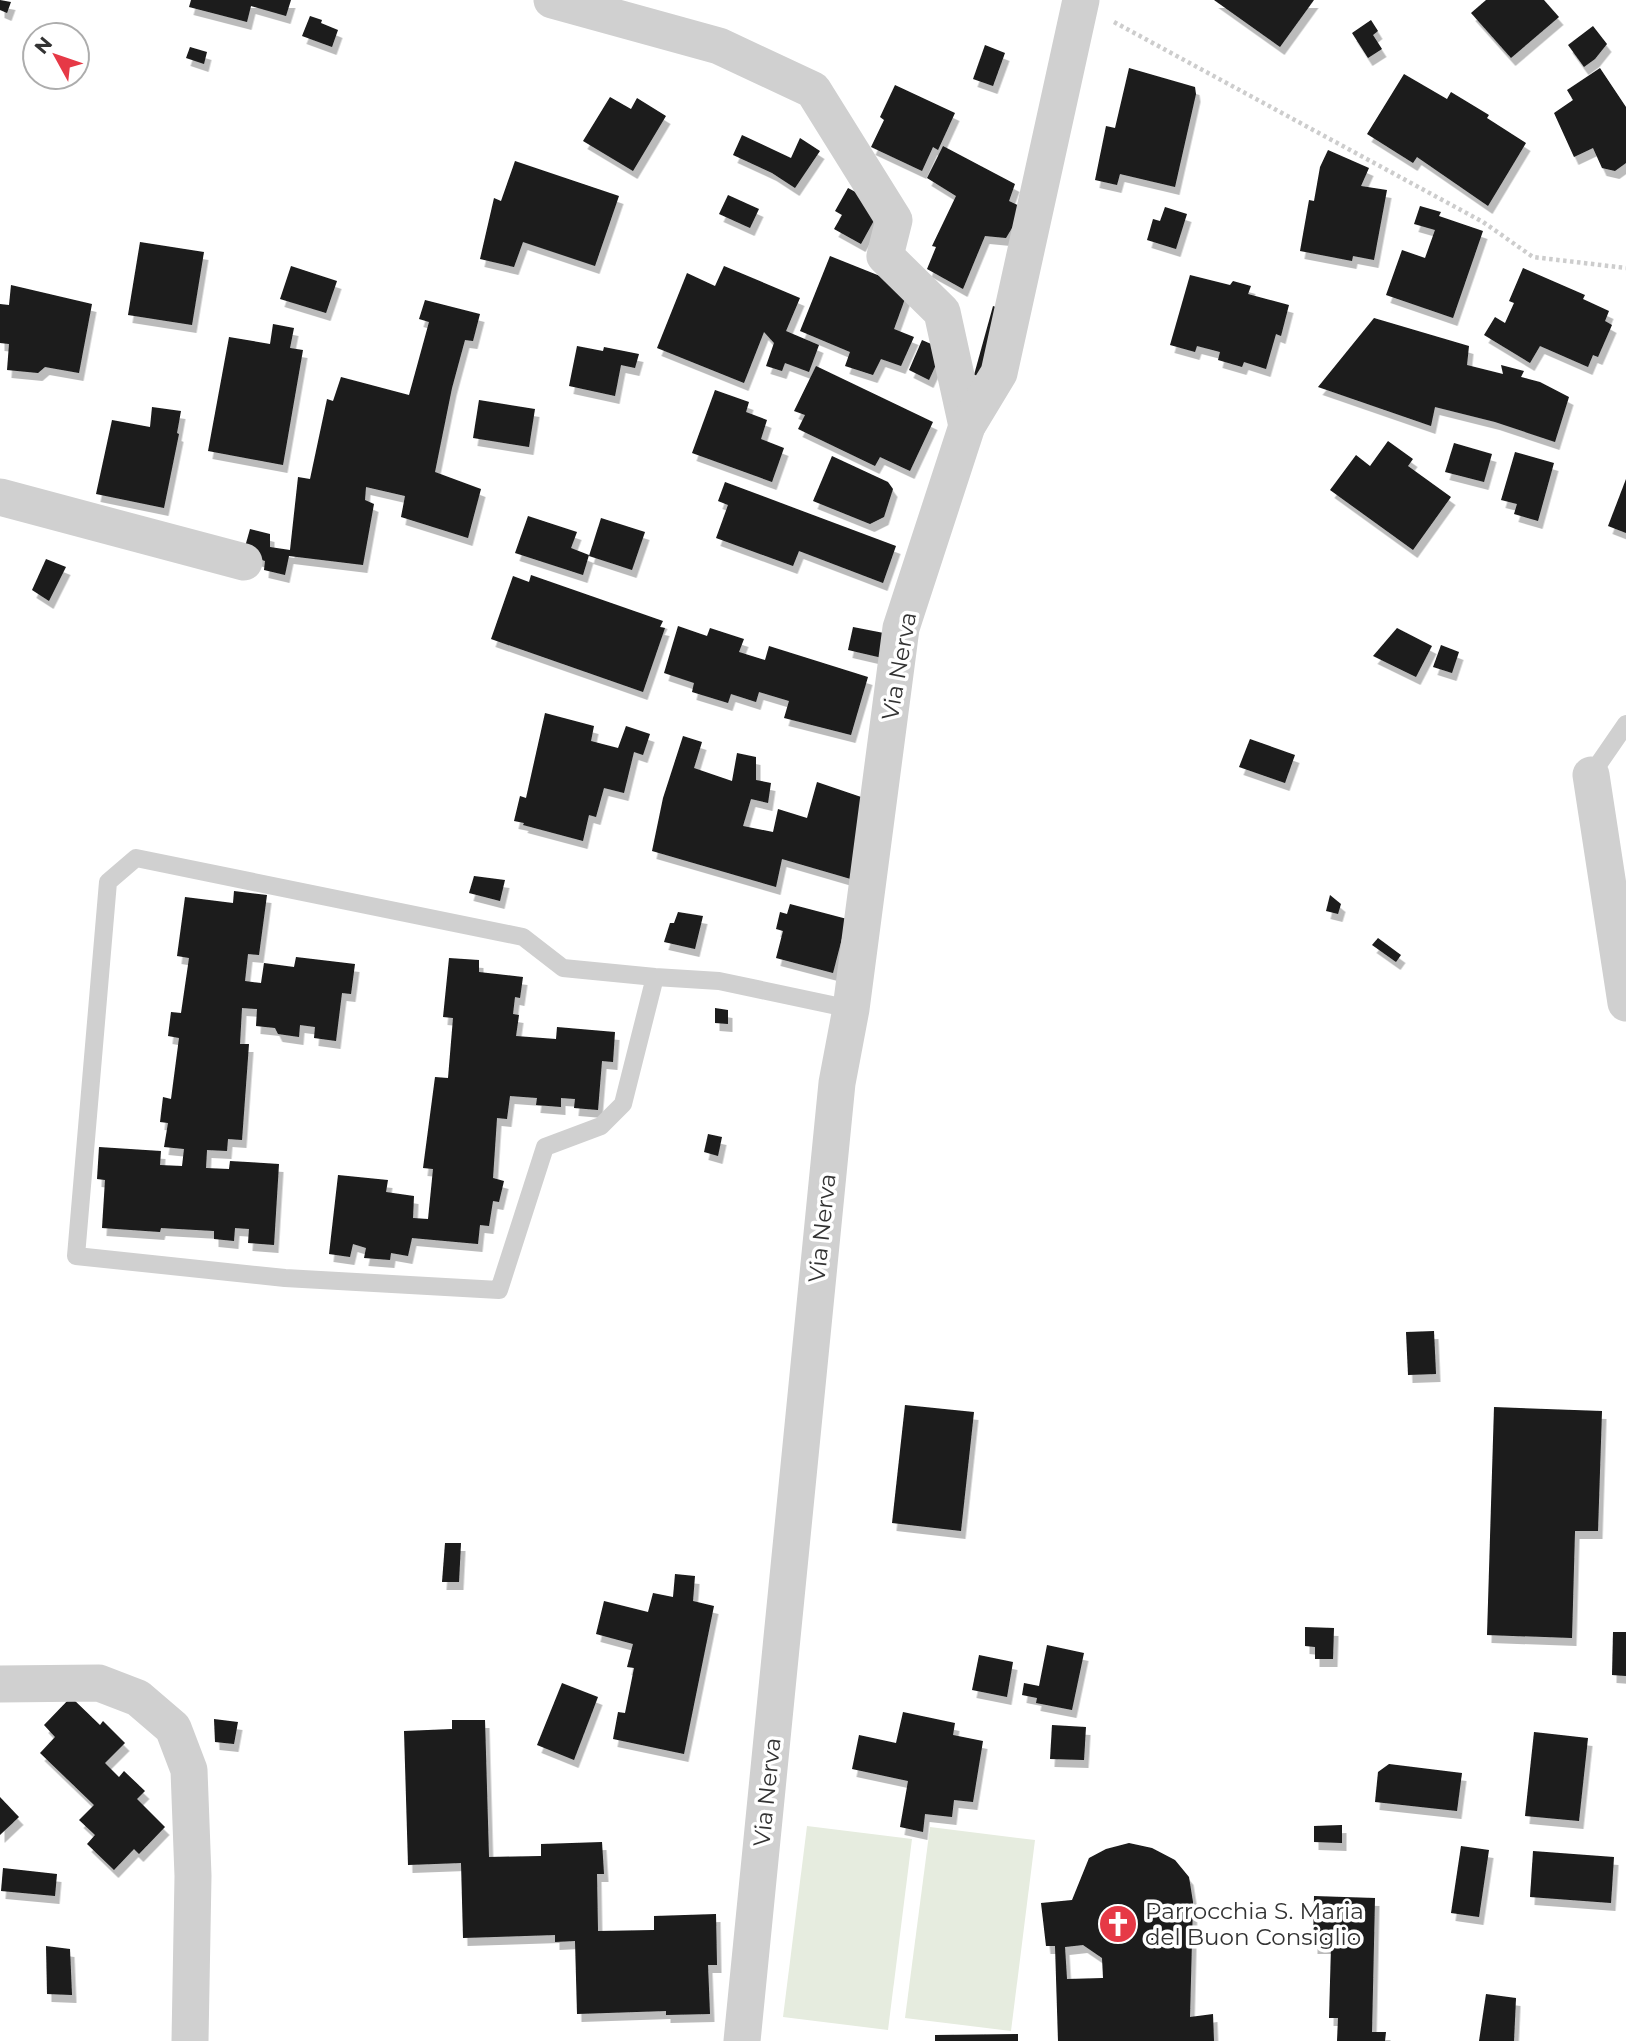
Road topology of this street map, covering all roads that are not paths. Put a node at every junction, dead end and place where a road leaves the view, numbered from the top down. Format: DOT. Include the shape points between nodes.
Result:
graph roads {
  1 [pos="552,0"];
  2 [pos="1080,2"];
  3 [pos="967,426"];
  4 [pos="0,497"];
  5 [pos="244,562"];
  6 [pos="1626,724"];
  7 [pos="1591,775"];
  8 [pos="655,977"];
  9 [pos="1626,1003"];
  10 [pos="851,1009"];
  11 [pos="0,1684"];
  12 [pos="190,2041"];
  13 [pos="742,2041"];
  1 -- 3 [label="street" via="719,46 813,90 894,220 886,256 942,312"];
  2 -- 3 [label="street, Via Nerva" via="999,373"];
  3 -- 10 [label="street, Via Nerva" via="901,628"];
  4 -- 5 [label="street"];
  6 -- 7 [label="lane"];
  7 -- 9 [label="street"];
  8 -- 8 [label="lane" via="564,968 523,937 136,858 108,882 76,1256 285,1278 499,1290 545,1147 601,1126 624,1104"];
  8 -- 10 [label="lane" via="719,981"];
  10 -- 13 [label="street, Via Nerva" via="836,1083"];
  11 -- 12 [label="street" via="99,1684 138,1698 173,1728 189,1770 193,1876"];
}
